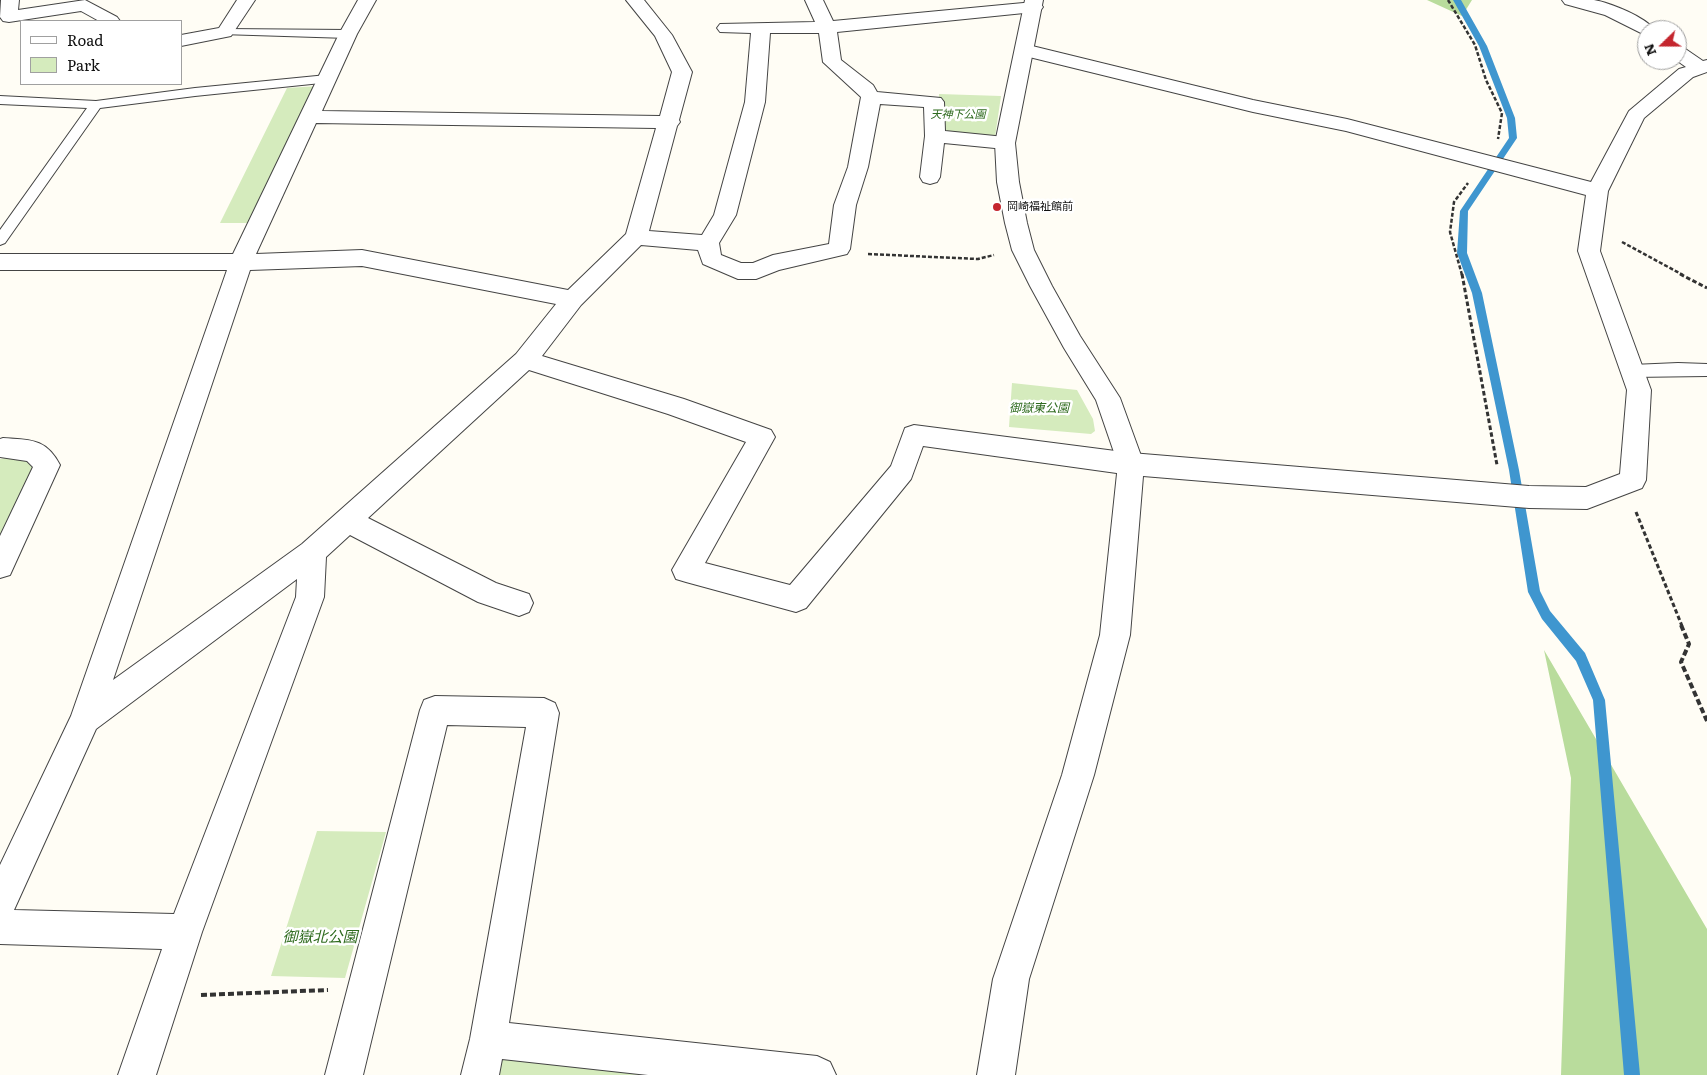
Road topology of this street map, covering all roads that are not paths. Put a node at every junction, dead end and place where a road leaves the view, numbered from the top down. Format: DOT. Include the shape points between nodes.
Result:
graph roads {
  1 [pos="10,0"];
  2 [pos="111,0"];
  3 [pos="246,0"];
  4 [pos="367,0"];
  5 [pos="636,0"];
  6 [pos="814,0"];
  7 [pos="1571,0"];
  8 [pos="1034,4"];
  9 [pos="84,5"];
  10 [pos="109,20"];
  11 [pos="1637,25"];
  12 [pos="827,27"];
  13 [pos="726,28"];
  14 [pos="761,28"];
  15 [pos="225,32"];
  16 [pos="348,34"];
  17 [pos="182,41"];
  18 [pos="1024,50"];
  19 [pos="1687,58"];
  20 [pos="1704,67"];
  21 [pos="327,79"];
  22 [pos="871,97"];
  23 [pos="0,100"];
  24 [pos="96,105"];
  25 [pos="310,117"];
  26 [pos="670,122"];
  27 [pos="935,136"];
  28 [pos="1005,143"];
  29 [pos="930,177"];
  30 [pos="1597,191"];
  31 [pos="636,237"];
  32 [pos="0,240"];
  33 [pos="708,243"];
  34 [pos="0,262"];
  35 [pos="240,262"];
  36 [pos="573,299"];
  37 [pos="525,360"];
  38 [pos="1632,370"];
  39 [pos="1707,370"];
  40 [pos="3,448"];
  41 [pos="1130,464"];
  42 [pos="346,520"];
  43 [pos="312,552"];
  44 [pos="0,566"];
  45 [pos="519,603"];
  46 [pos="85,719"];
  47 [pos="0,902"];
  48 [pos="0,927"];
  49 [pos="185,932"];
  50 [pos="488,1039"];
  51 [pos="137,1075"];
  52 [pos="344,1075"];
  53 [pos="480,1075"];
  54 [pos="817,1075"];
  55 [pos="996,1075"];
  1 -- 9 [label="street" via="9,17"];
  2 -- 9 [label="street"];
  3 -- 15 [label="street"];
  4 -- 16 [label="street"];
  5 -- 26 [label="street" via="664,35 682,72"];
  6 -- 12 [label="street"];
  7 -- 11 [label="street" via="1604,7"];
  8 -- 12 [label="street"];
  8 -- 18 [label="street"];
  9 -- 10 [label="street"];
  12 -- 14 [label="street"];
  12 -- 22 [label="street" via="832,62 866,89"];
  13 -- 14 [label="street"];
  14 -- 33 [label="street" via="754,102 725,215"];
  15 -- 16 [label="lane"];
  15 -- 17 [label="street"];
  16 -- 21 [label="street"];
  18 -- 28 [label="street"];
  18 -- 30 [label="street" via="1253,106 1346,125"];
  19 -- 20 [label="street"];
  20 -- 30 [label="street" via="1686,73 1636,115"];
  21 -- 24 [label="lane"];
  21 -- 25 [label="street"];
  22 -- 27 [label="street" via="934,102"];
  22 -- 33 [label="street" via="858,167 845,205 839,249 756,271 738,271 711,259"];
  23 -- 24 [label="lane"];
  24 -- 32 [label="lane"];
  25 -- 26 [label="street"];
  25 -- 35 [label="street"];
  26 -- 31 [label="street"];
  27 -- 28 [label="street"];
  27 -- 29 [label="street"];
  28 -- 41 [label="street" via="1008,182 1023,250 1072,342 1108,398"];
  30 -- 38 [label="street" via="1589,251"];
  31 -- 33 [label="street"];
  31 -- 36 [label="street"];
  34 -- 35 [label="street"];
  35 -- 36 [label="street" via="362,258"];
  35 -- 46 [label="street"];
  36 -- 37 [label="street"];
  37 -- 41 [label="street" via="762,436 686,570 796,599 902,471 914,435"];
  37 -- 42 [label="street"];
  38 -- 39 [label="lane"];
  38 -- 41 [label="street" via="1639,390 1633,480 1587,498 1502,495"];
  40 -- 44 [label="street" via="34,451 47,465"];
  41 -- 55 [label="street" via="1115,635 1078,775 1011,979"];
  42 -- 43 [label="street"];
  42 -- 45 [label="street" via="488,593"];
  43 -- 46 [label="street"];
  43 -- 49 [label="street" via="310,597"];
  46 -- 47 [label="street"];
  48 -- 49 [label="street"];
  49 -- 51 [label="street"];
  50 -- 52 [label="street" via="544,713 435,710"];
  50 -- 53 [label="street"];
  50 -- 54 [label="street"];
}
